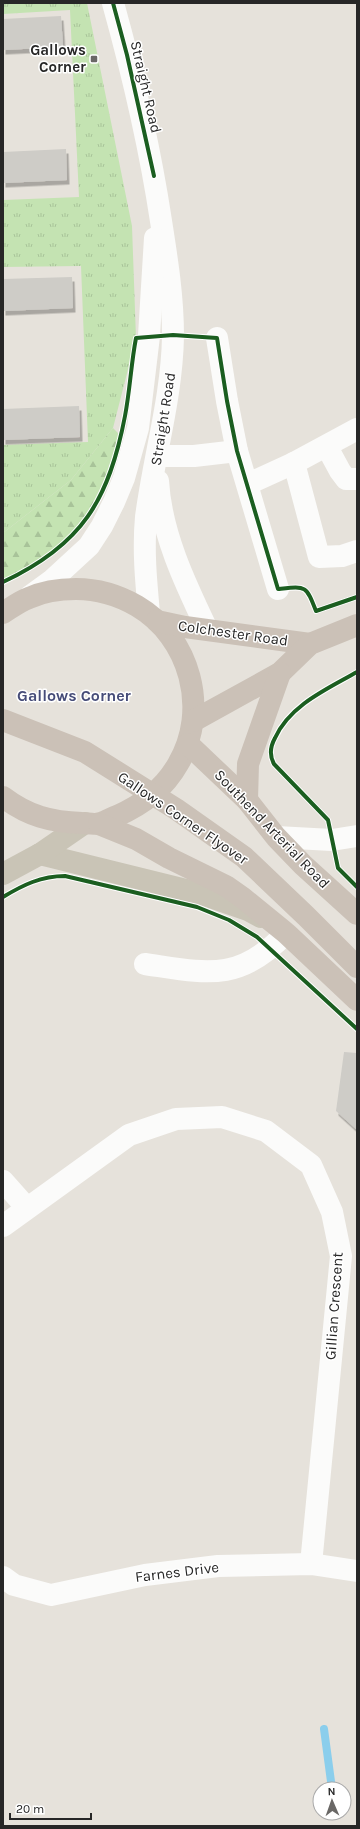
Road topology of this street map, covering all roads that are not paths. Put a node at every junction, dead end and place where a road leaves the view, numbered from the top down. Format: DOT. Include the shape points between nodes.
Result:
graph roads {
  1 [pos="113,3"];
  2 [pos="158,201"];
  3 [pos="217,338"];
  4 [pos="357,429"];
  5 [pos="327,447"];
  6 [pos="237,451"];
  7 [pos="157,456"];
  8 [pos="294,464"];
  9 [pos="357,479"];
  10 [pos="248,484"];
  11 [pos="357,550"];
  12 [pos="278,589"];
  13 [pos="29,598"];
  14 [pos="3,613"];
  15 [pos="153,617"];
  16 [pos="357,625"];
  17 [pos="207,629"];
  18 [pos="310,644"];
  19 [pos="280,673"];
  20 [pos="3,720"];
  21 [pos="193,722"];
  22 [pos="188,744"];
  23 [pos="3,797"];
  24 [pos="247,800"];
  25 [pos="92,823"];
  26 [pos="357,836"];
  27 [pos="276,837"];
  28 [pos="40,854"];
  29 [pos="3,874"];
  30 [pos="357,914"];
  31 [pos="286,934"];
  32 [pos="145,964"];
  33 [pos="357,967"];
  34 [pos="357,1000"];
  35 [pos="3,1181"];
  36 [pos="27,1208"];
  37 [pos="3,1226"];
  38 [pos="311,1564"];
  39 [pos="357,1571"];
  40 [pos="3,1576"];
  1 -- 2 [label="street, Straight Road" via="129,62"];
  2 -- 7 [label="street, Straight Road" via="170,288 173,335 167,399"];
  2 -- 13 [label="street, Straight Road" via="149,336 142,396 138,428 124,478 102,526 89,546"];
  3 -- 6 [label="street"];
  4 -- 5 [label="street"];
  5 -- 8 [label="street"];
  5 -- 9 [label="street" via="346,479"];
  6 -- 7 [label="street" via="194,456"];
  6 -- 10 [label="street"];
  7 -- 15 [label="street, Straight Road" via="146,518 145,547"];
  7 -- 17 [label="street" via="162,506 172,548"];
  8 -- 10 [label="street"];
  8 -- 11 [label="street" via="319,557 342,556"];
  10 -- 12 [label="street"];
  13 -- 14 [label="highway"];
  13 -- 15 [label="highway" via="60,589 91,589 122,597"];
  15 -- 17 [label="highway, Colchester Road" via="186,627"];
  15 -- 21 [label="highway" via="166,630 180,651 189,673 194,697"];
  16 -- 18 [label="highway, Colchester Road"];
  17 -- 18 [label="highway, Colchester Road"];
  18 -- 19 [label="highway, Colchester Road"];
  19 -- 21 [label="highway, Colchester Road"];
  19 -- 24 [label="highway" via="248,764"];
  20 -- 33 [label="highway, Gallows Corner Flyover" via="85,752 176,809 244,858"];
  21 -- 22 [label="highway"];
  22 -- 24 [label="highway, Southend Arterial Road"];
  22 -- 25 [label="highway" via="165,783 148,799 129,811"];
  23 -- 25 [label="highway" via="36,817 60,822"];
  24 -- 27 [label="highway, Southend Arterial Road"];
  25 -- 28 [label="main road"];
  25 -- 31 [label="highway" via="136,839 226,886 261,911"];
  26 -- 27 [label="street" via="332,840"];
  27 -- 30 [label="highway, Southend Arterial Road"];
  28 -- 29 [label="main road"];
  28 -- 31 [label="main road" via="214,898 248,910"];
  31 -- 32 [label="street" via="271,949 244,965 227,971 201,972"];
  31 -- 34 [label="highway"];
  35 -- 36 [label="street"];
  36 -- 37 [label="street, Gillian Crescent"];
  36 -- 38 [label="street, Gillian Crescent" via="129,1135 176,1119 222,1117 266,1131 311,1165 332,1212 341,1256"];
  38 -- 39 [label="street, Farnes Drive"];
  38 -- 40 [label="street, Farnes Drive" via="218,1566 144,1575 51,1595 14,1585"];
}
